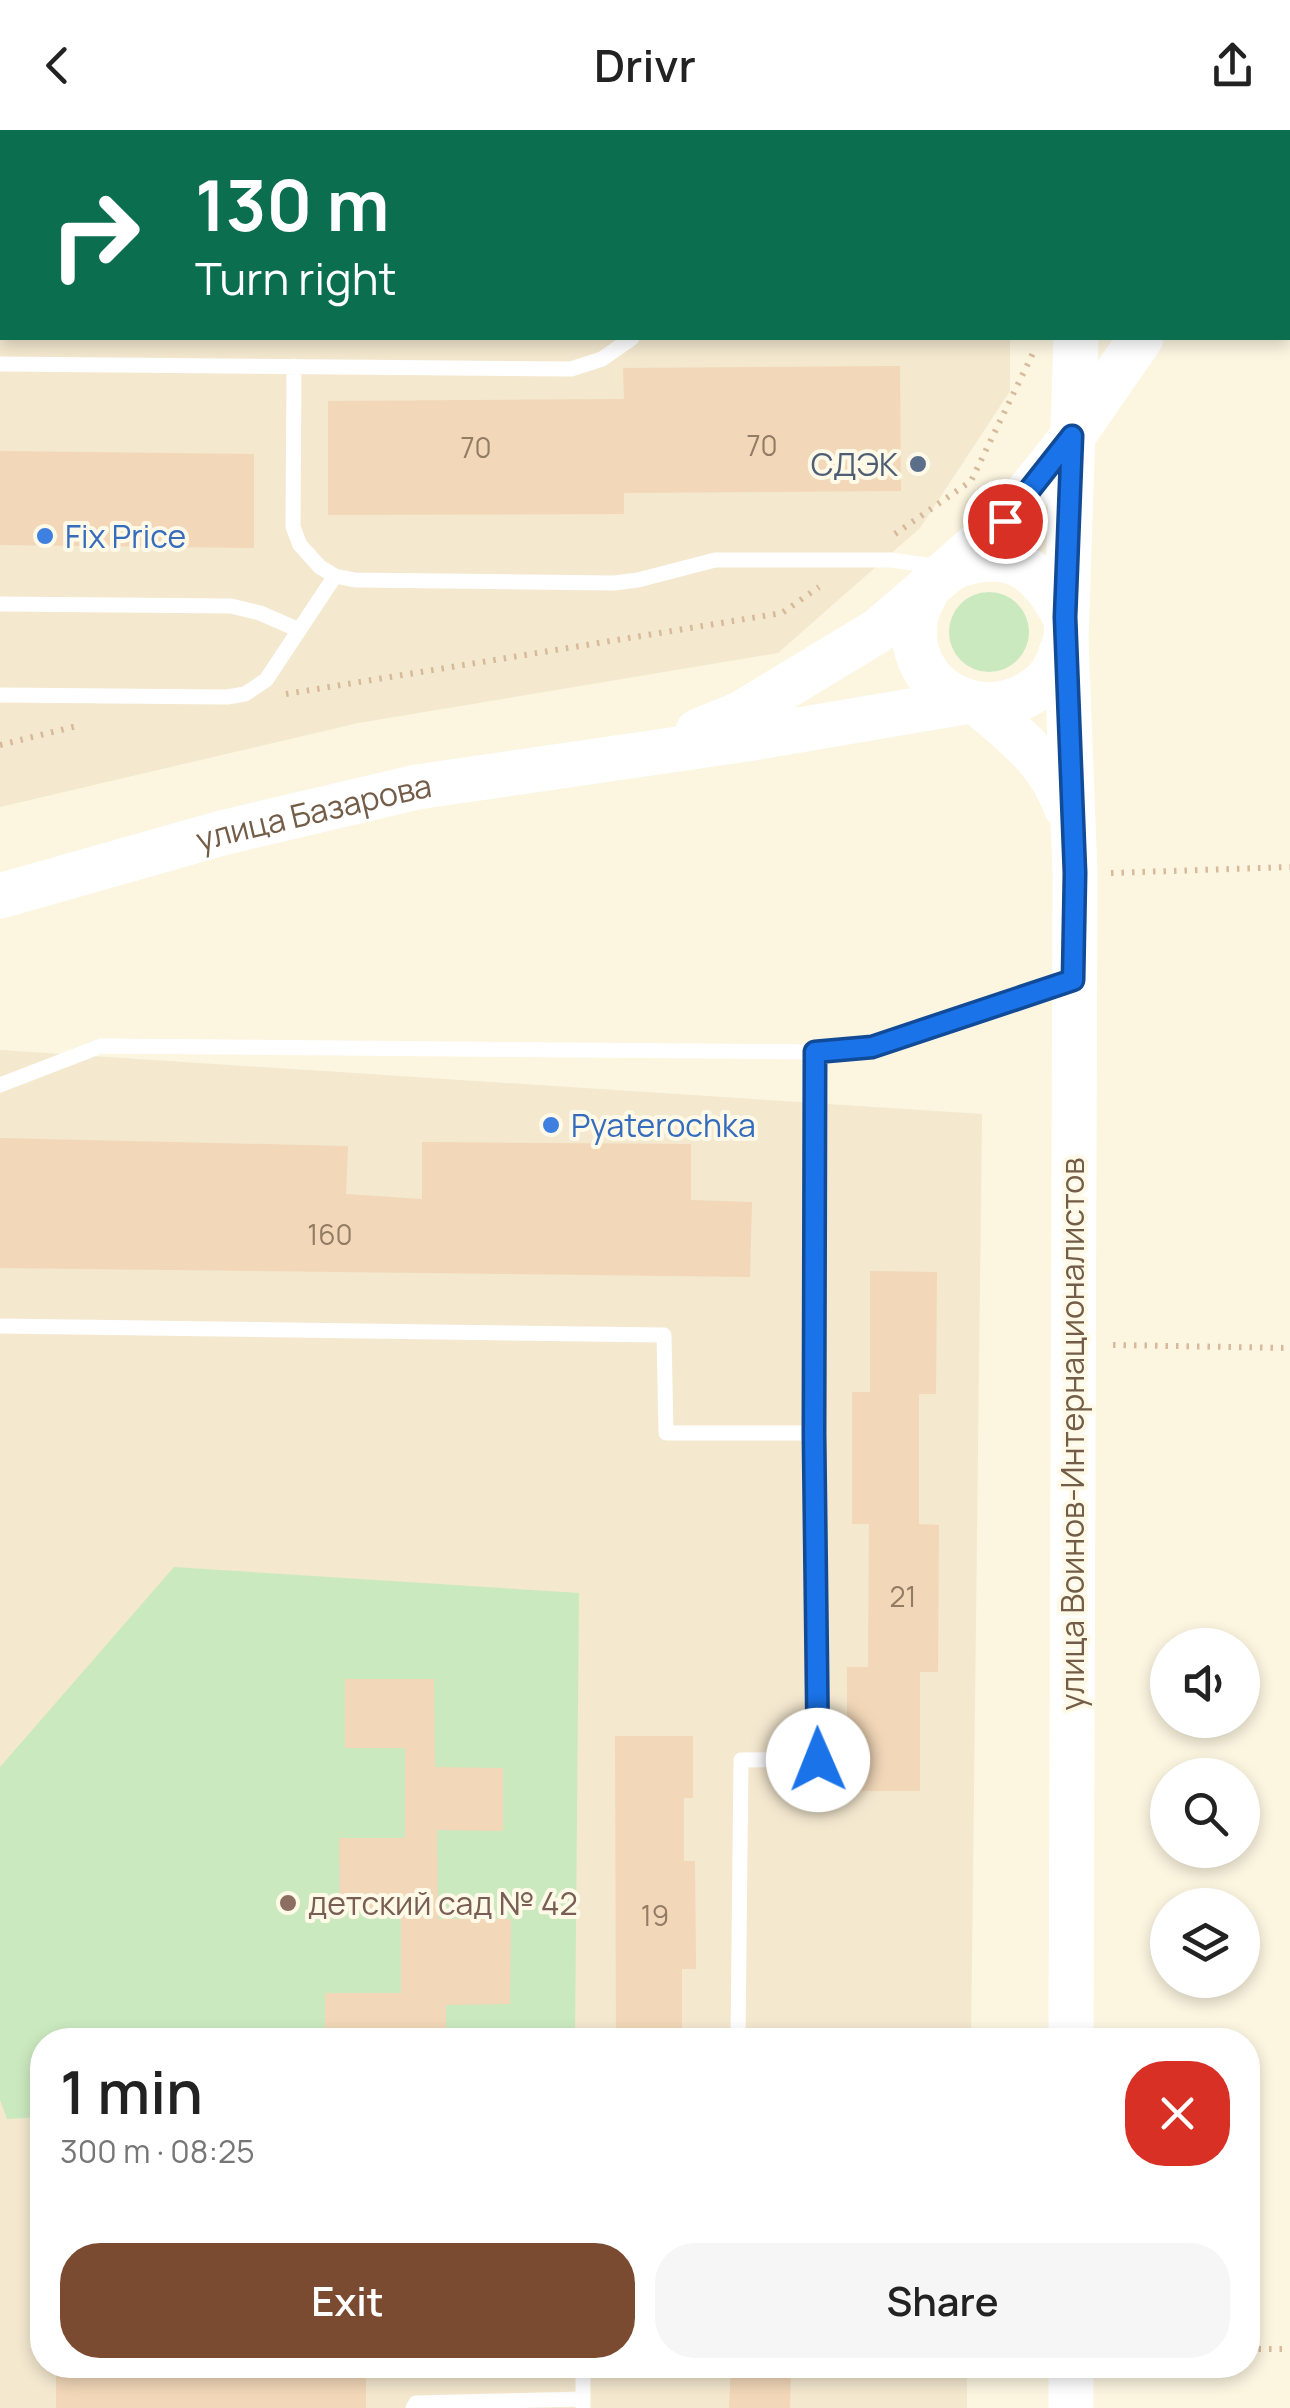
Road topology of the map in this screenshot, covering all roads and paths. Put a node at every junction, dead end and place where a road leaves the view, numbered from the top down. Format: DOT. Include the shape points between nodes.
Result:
graph roads {
  1 [pos="629,340"];
  2 [pos="1035,340"];
  3 [pos="1076,340"];
  4 [pos="1139,340"];
  5 [pos="0,364"];
  6 [pos="294,366"];
  7 [pos="1072,436"];
  8 [pos="857,560"];
  9 [pos="335,576"];
  10 [pos="939,578"];
  11 [pos="0,604"];
  12 [pos="1065,629"];
  13 [pos="299,630"];
  14 [pos="0,694"];
  15 [pos="276,695"];
  16 [pos="972,703"];
  17 [pos="99,720"];
  18 [pos="0,746"];
  19 [pos="636,754"];
  20 [pos="1073,828"];
  21 [pos="1290,867"];
  22 [pos="1075,873"];
  23 [pos="0,896"];
  24 [pos="1073,980"];
  25 [pos="815,1052"];
  26 [pos="0,1085"];
  27 [pos="0,1326"];
  28 [pos="1072,1344"];
  29 [pos="1290,1348"];
  30 [pos="814,1434"];
  31 [pos="738,2028"];
  32 [pos="1071,2028"];
  33 [pos="1260,2348"];
  34 [pos="1290,2349"];
  35 [pos="1071,2378"];
  36 [pos="583,2403"];
  37 [pos="413,2408"];
  38 [pos="1071,2408"];
  1 -- 6 [label="lane" via="571,369"];
  2 -- 8 [label="path" via="971,481"];
  3 -- 7 [label="main road"];
  4 -- 7 [label="main road, улица Базарова"];
  5 -- 6 [label="lane"];
  6 -- 9 [label="lane" via="293,527 309,557"];
  7 -- 10 [label="main road, улица Базарова" via="1005,521"];
  7 -- 12 [label="main road, улица Базарова"];
  8 -- 9 [label="lane" via="715,560 614,583"];
  8 -- 10 [label="lane" via="916,562"];
  8 -- 15 [label="path" via="782,613"];
  9 -- 13 [label="lane"];
  10 -- 12 [label="main road, улица Базарова" via="977,558 1006,559 1032,571 1052,592"];
  10 -- 16 [label="main road" via="916,614 915,644 925,671 944,692"];
  10 -- 19 [label="main road, улица Базарова" via="879,630 742,713"];
  11 -- 13 [label="lane" via="231,606"];
  12 -- 16 [label="main road, улица Базарова" via="1052,674 1028,696 1000,706"];
  12 -- 20 [label="main road, улица Воинов-Интернационалистов"];
  13 -- 14 [label="lane" via="266,680 245,694"];
  16 -- 19 [label="main road, улица Базарова"];
  16 -- 20 [label="main road" via="1039,756 1059,786"];
  17 -- 18 [label="path"];
  19 -- 23 [label="main road, улица Базарова" via="317,808"];
  20 -- 22 [label="main road, улица Воинов-Интернационалистов"];
  21 -- 22 [label="path"];
  22 -- 24 [label="main road, улица Воинов-Интернационалистов"];
  24 -- 25 [label="lane" via="872,1047"];
  24 -- 28 [label="main road, улица Воинов-Интернационалистов"];
  25 -- 26 [label="lane" via="101,1046"];
  25 -- 30 [label="lane"];
  27 -- 30 [label="lane" via="664,1336 666,1434"];
  28 -- 29 [label="path"];
  28 -- 32 [label="main road, улица Воинов-Интернационалистов"];
  30 -- 31 [label="lane" via="818,1760 741,1760"];
  33 -- 34 [label="path"];
  35 -- 38 [label="main road"];
  36 -- 37 [label="lane"];
}
